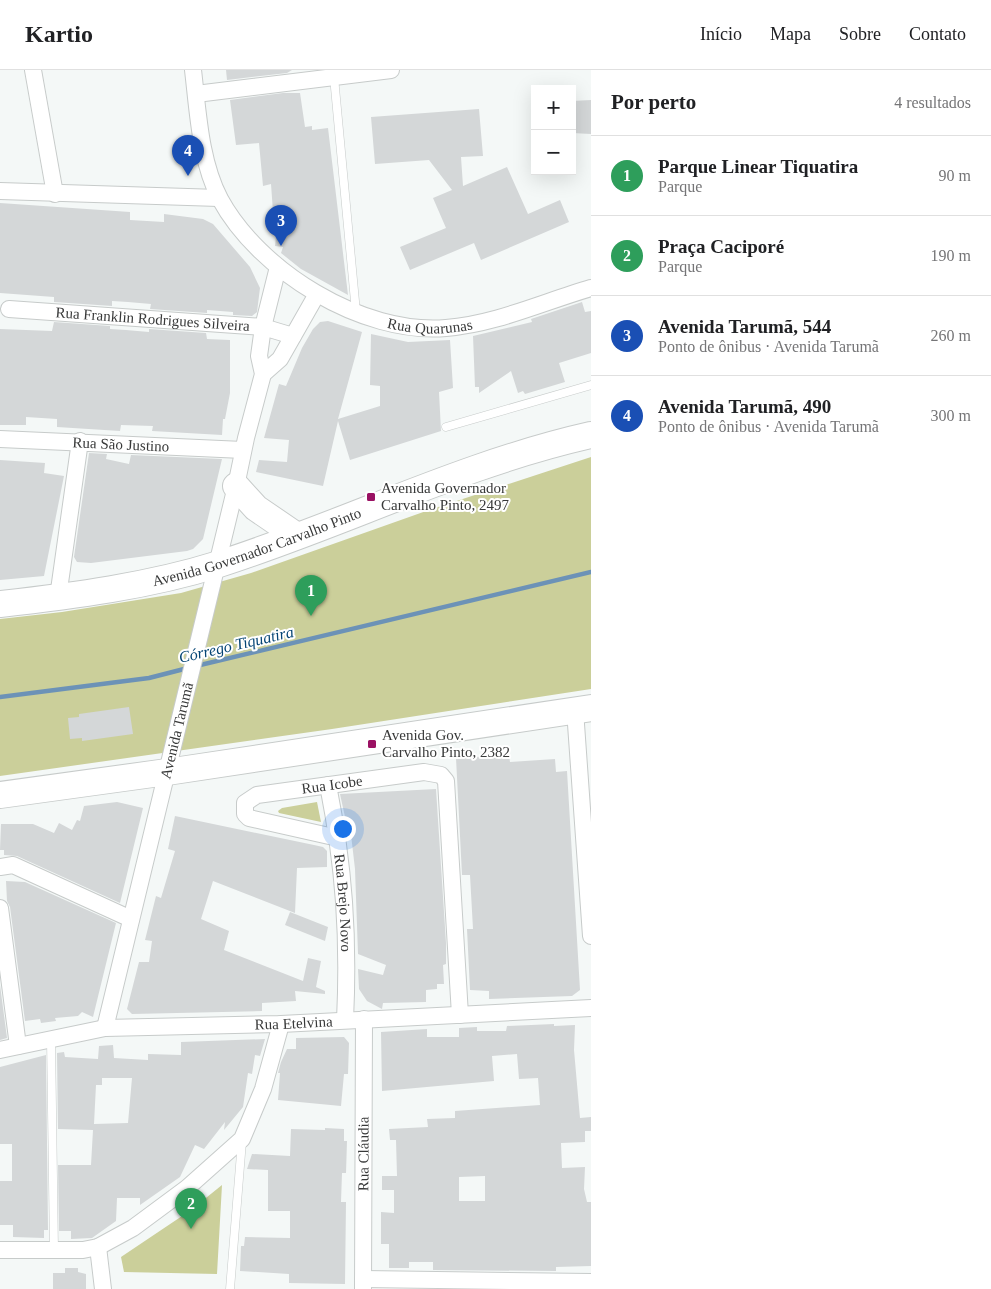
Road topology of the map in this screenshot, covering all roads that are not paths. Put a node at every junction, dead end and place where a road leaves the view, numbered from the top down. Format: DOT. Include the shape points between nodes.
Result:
graph roads {
  1 [pos="34,70"];
  2 [pos="193,70"];
  3 [pos="391,70"];
  4 [pos="334,77"];
  5 [pos="196,94"];
  6 [pos="0,191"];
  7 [pos="55,194"];
  8 [pos="219,198"];
  9 [pos="278,267"];
  10 [pos="591,288"];
  11 [pos="317,294"];
  12 [pos="10,309"];
  13 [pos="356,313"];
  14 [pos="263,327"];
  15 [pos="293,336"];
  16 [pos="263,374"];
  17 [pos="591,385"];
  18 [pos="446,428"];
  19 [pos="591,435"];
  20 [pos="0,439"];
  21 [pos="80,441"];
  22 [pos="243,450"];
  23 [pos="236,486"];
  24 [pos="297,536"];
  25 [pos="217,564"];
  26 [pos="58,598"];
  27 [pos="0,604"];
  28 [pos="583,709"];
  29 [pos="167,772"];
  30 [pos="328,785"];
  31 [pos="0,795"];
  32 [pos="338,838"];
  33 [pos="0,867"];
  34 [pos="589,887"];
  35 [pos="0,908"];
  36 [pos="131,919"];
  37 [pos="591,936"];
  38 [pos="591,1008"];
  39 [pos="460,1015"];
  40 [pos="345,1020"];
  41 [pos="364,1020"];
  42 [pos="281,1024"];
  43 [pos="104,1028"];
  44 [pos="51,1039"];
  45 [pos="18,1046"];
  46 [pos="0,1050"];
  47 [pos="242,1139"];
  48 [pos="98,1247"];
  49 [pos="0,1250"];
  50 [pos="54,1251"];
  51 [pos="591,1282"];
  52 [pos="363,1284"];
  53 [pos="103,1289"];
  54 [pos="230,1289"];
  1 -- 7 [label="street"];
  2 -- 5 [label="street"];
  3 -- 4 [label="street"];
  4 -- 5 [label="street"];
  4 -- 13 [label="lane"];
  5 -- 8 [label="street" via="209,172"];
  6 -- 7 [label="street"];
  7 -- 8 [label="street"];
  8 -- 9 [label="street" via="238,225"];
  9 -- 11 [label="street, Rua Quarunas"];
  9 -- 14 [label="street, Avenida Tarumã"];
  10 -- 13 [label="street, Rua Quarunas" via="484,322 444,328 401,326"];
  11 -- 13 [label="street, Rua Quarunas"];
  11 -- 15 [label="street"];
  12 -- 14 [label="street, Rua Franklin Rodrigues Silveira"];
  14 -- 15 [label="street, Rua Franklin Rodrigues Silveira"];
  14 -- 16 [label="street, Avenida Tarumã" via="259,356"];
  15 -- 16 [label="street" via="280,359"];
  16 -- 22 [label="street, Avenida Tarumã"];
  17 -- 18 [label="lane"];
  19 -- 24 [label="main road, Avenida Governador Carvalho Pinto" via="525,452 433,483"];
  20 -- 21 [label="street, Rua São Justino"];
  21 -- 22 [label="street, Rua São Justino"];
  21 -- 26 [label="street"];
  22 -- 23 [label="street, Avenida Tarumã"];
  23 -- 24 [label="main road" via="256,508"];
  23 -- 25 [label="street, Avenida Tarumã"];
  24 -- 25 [label="main road, Avenida Governador Carvalho Pinto"];
  25 -- 26 [label="main road, Avenida Governador Carvalho Pinto" via="173,576"];
  25 -- 29 [label="street, Avenida Tarumã"];
  26 -- 27 [label="main road, Avenida Governador Carvalho Pinto"];
  28 -- 29 [label="main road"];
  28 -- 34 [label="street"];
  29 -- 31 [label="main road"];
  29 -- 36 [label="street, Avenida Tarumã"];
  30 -- 32 [label="street, Rua Brejo Novo"];
  30 -- 32 [label="street, Rua Icobe" via="257,795 245,803 245,814 260,821"];
  30 -- 39 [label="street, Rua Icobe" via="424,772 441,775 446,781"];
  32 -- 40 [label="street, Rua Brejo Novo" via="347,917"];
  33 -- 36 [label="street" via="13,865"];
  34 -- 37 [label="street"];
  35 -- 45 [label="street"];
  36 -- 43 [label="street, Avenida Tarumã"];
  38 -- 39 [label="street, Rua Etelvina"];
  39 -- 41 [label="street, Rua Etelvina"];
  40 -- 41 [label="street, Rua Etelvina"];
  40 -- 42 [label="street, Rua Etelvina"];
  41 -- 52 [label="street, Rua Cláudia"];
  42 -- 43 [label="street, Rua Etelvina"];
  42 -- 47 [label="street" via="263,1089"];
  43 -- 44 [label="street, Rua Etelvina"];
  44 -- 45 [label="street, Rua Etelvina"];
  44 -- 50 [label="lane"];
  45 -- 46 [label="street, Rua Etelvina"];
  47 -- 48 [label="street" via="161,1208"];
  47 -- 54 [label="lane"];
  48 -- 50 [label="street"];
  48 -- 53 [label="street"];
  49 -- 50 [label="street"];
  51 -- 52 [label="street"];
}
